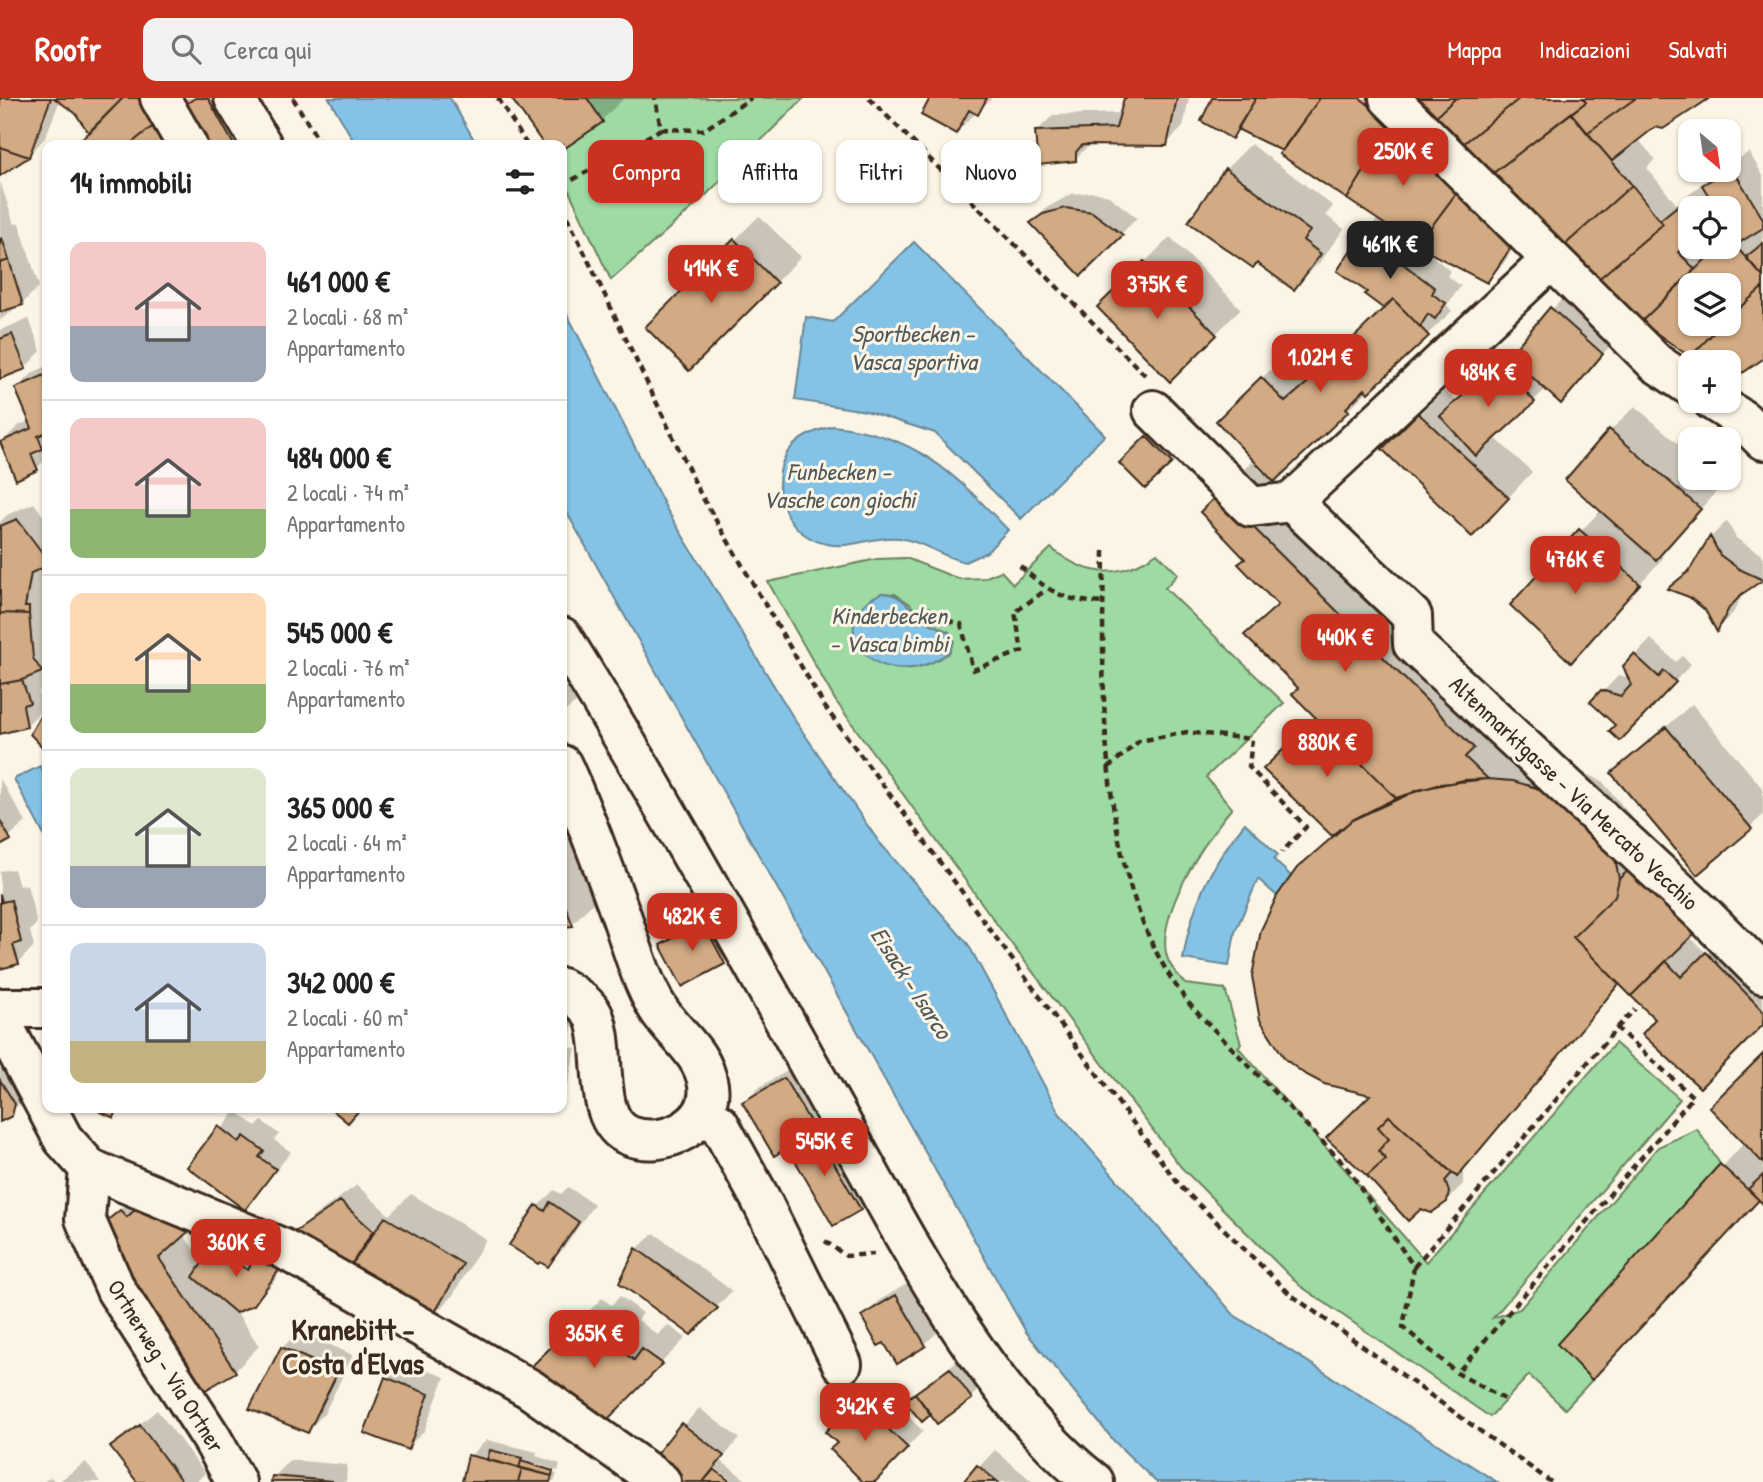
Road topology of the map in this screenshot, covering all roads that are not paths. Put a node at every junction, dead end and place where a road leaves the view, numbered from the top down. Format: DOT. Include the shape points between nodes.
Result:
graph roads {
  1 [pos="160,98"];
  2 [pos="234,98"];
  3 [pos="1389,98"];
  4 [pos="184,140"];
  5 [pos="259,140"];
  6 [pos="1550,261"];
  7 [pos="1678,378"];
  8 [pos="1153,397"];
  9 [pos="1292,502"];
  10 [pos="567,645"];
  11 [pos="567,776"];
  12 [pos="1763,974"];
  13 [pos="567,991"];
  14 [pos="0,1008"];
  15 [pos="42,1008"];
  16 [pos="0,1019"];
  17 [pos="42,1099"];
  18 [pos="49,1113"];
  19 [pos="703,1113"];
  20 [pos="89,1168"];
  21 [pos="842,1364"];
  22 [pos="236,1482"];
  23 [pos="661,1482"];
  24 [pos="1094,1482"];
  1 -- 4 [label="street"];
  2 -- 5 [label="street"];
  3 -- 6 [label="street"];
  6 -- 7 [label="street" via="1656,363"];
  6 -- 9 [label="street"];
  8 -- 9 [label="street" via="1251,507"];
  9 -- 12 [label="street, Altenmarktgasse - Via Mercato Vecchio" via="1412,617 1413,644"];
  10 -- 24 [label="street" via="904,1235 985,1362 1030,1421"];
  11 -- 19 [label="street" via="656,1005 674,1032 700,1057 709,1087"];
  13 -- 19 [label="street" via="593,1013 600,1035 603,1095 610,1118 628,1136 653,1140 680,1134"];
  14 -- 15 [label="street"];
  16 -- 17 [label="street"];
  18 -- 20 [label="street" via="63,1139"];
  19 -- 21 [label="street" via="719,1124 760,1198"];
  20 -- 22 [label="street, Ortnerweg - Via Ortner" via="85,1219 116,1290"];
  20 -- 23 [label="street" via="282,1248 530,1389"];
}
